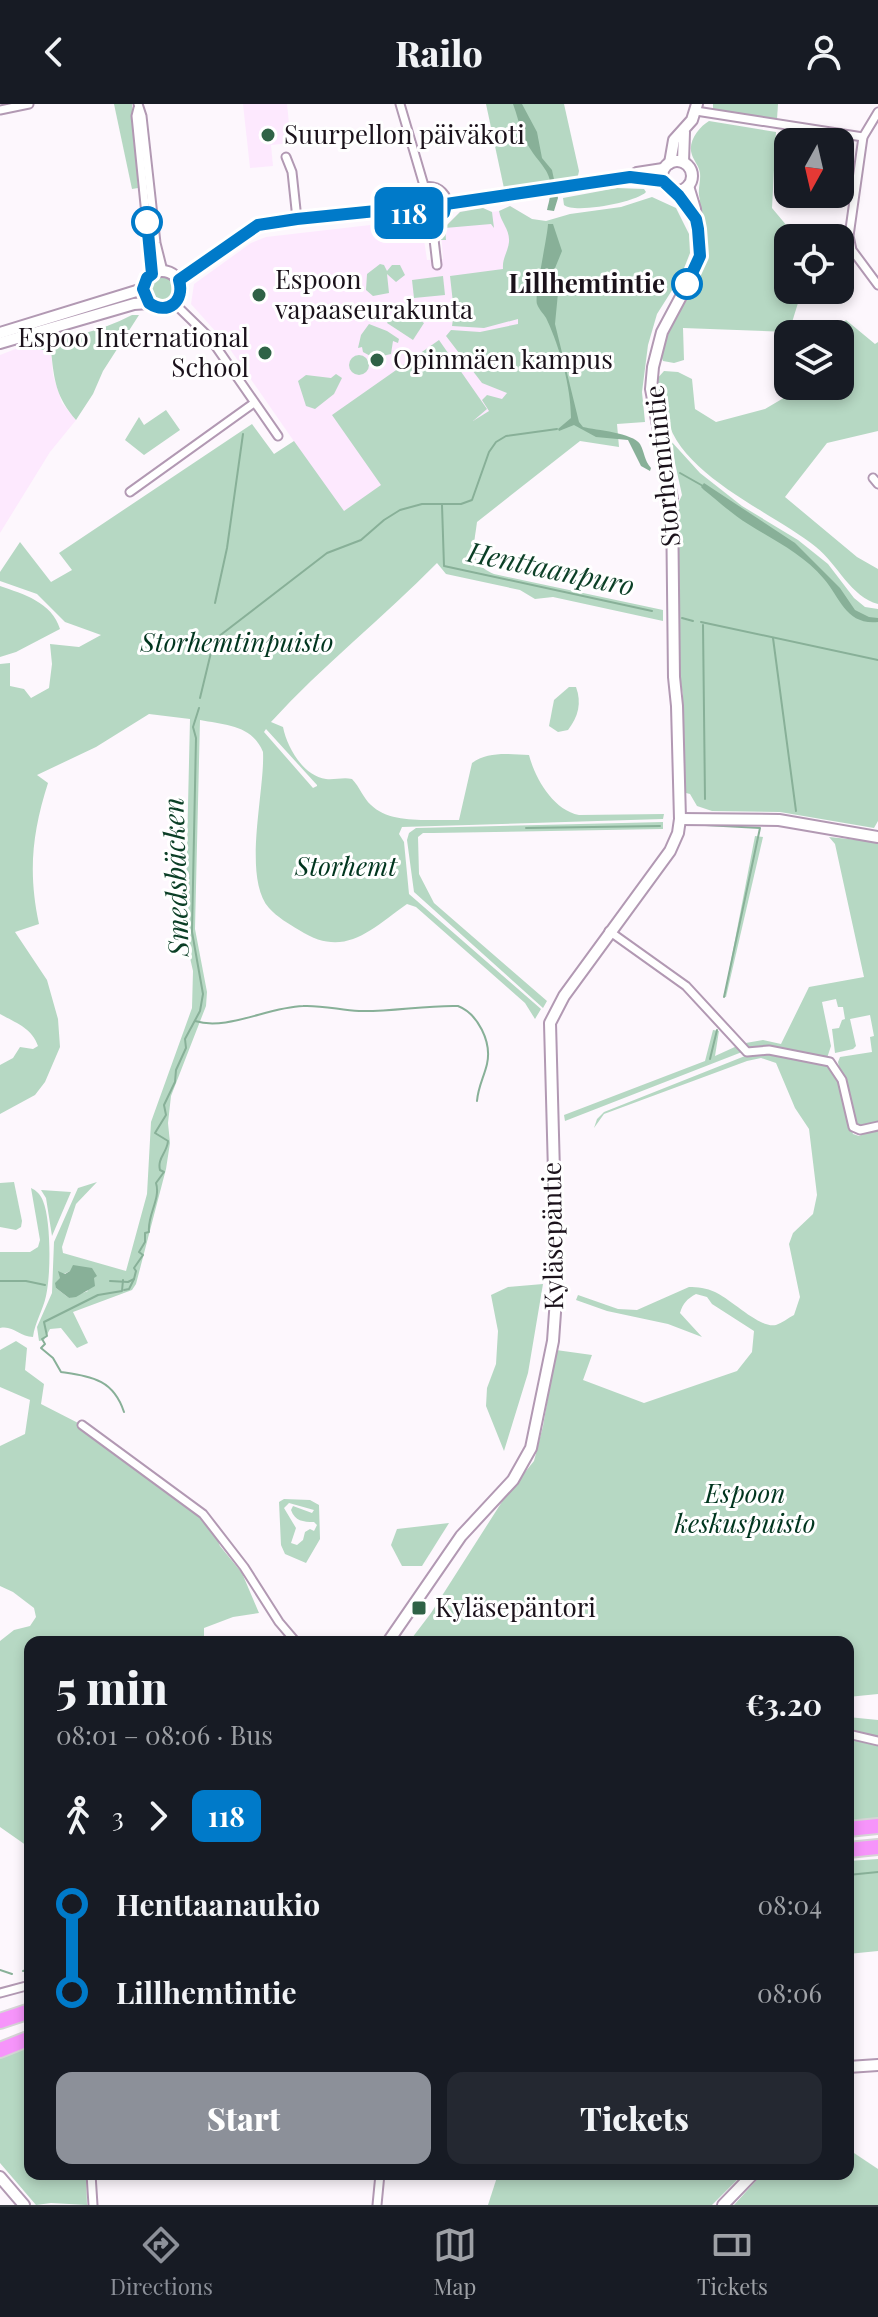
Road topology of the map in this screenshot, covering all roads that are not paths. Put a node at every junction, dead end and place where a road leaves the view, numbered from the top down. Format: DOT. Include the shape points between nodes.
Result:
graph roads {
  1 [pos="29,104"];
  2 [pos="400,104"];
  3 [pos="138,106"];
  4 [pos="697,108"];
  5 [pos="0,110"];
  6 [pos="878,112"];
  7 [pos="684,132"];
  8 [pos="863,137"];
  9 [pos="286,157"];
  10 [pos="683,162"];
  11 [pos="666,166"];
  12 [pos="630,177"];
  13 [pos="663,181"];
  14 [pos="688,186"];
  15 [pos="425,189"];
  16 [pos="674,191"];
  17 [pos="446,204"];
  18 [pos="413,208"];
  19 [pos="297,219"];
  20 [pos="696,219"];
  21 [pos="432,222"];
  22 [pos="437,265"];
  23 [pos="158,272"];
  24 [pos="179,280"];
  25 [pos="878,285"];
  26 [pos="143,289"];
  27 [pos="149,303"];
  28 [pos="175,304"];
  29 [pos="0,333"];
  30 [pos="0,343"];
  31 [pos="254,403"];
  32 [pos="278,436"];
  33 [pos="130,492"];
  34 [pos="680,819"];
  35 [pos="878,837"];
  36 [pos="609,931"];
  37 [pos="878,1126"];
  38 [pos="82,1425"];
  39 [pos="291,1636"];
  40 [pos="392,1636"];
  41 [pos="854,1735"];
  42 [pos="878,1741"];
  43 [pos="878,1826"];
  44 [pos="854,1828"];
  45 [pos="878,1847"];
  46 [pos="854,1849"];
  47 [pos="24,1987"];
  48 [pos="0,1993"];
  49 [pos="24,2005"];
  50 [pos="0,2011"];
  51 [pos="24,2013"];
  52 [pos="0,2021"];
  53 [pos="24,2032"];
  54 [pos="0,2039"];
  55 [pos="24,2040"];
  56 [pos="0,2050"];
  57 [pos="878,2065"];
  58 [pos="854,2067"];
  59 [pos="0,2177"];
  60 [pos="91,2180"];
  61 [pos="379,2180"];
  62 [pos="747,2180"];
  63 [pos="24,2205"];
  64 [pos="93,2205"];
  65 [pos="377,2205"];
  66 [pos="723,2205"];
  1 -- 5 [label="street"];
  2 -- 15 [label="street"];
  3 -- 23 [label="street"];
  4 -- 7 [label="main road"];
  4 -- 8 [label="street"];
  6 -- 8 [label="street"];
  7 -- 10 [label="main road"];
  7 -- 11 [label="main road" via="674,140"];
  8 -- 25 [label="street" via="849,236 852,250"];
  9 -- 19 [label="street"];
  10 -- 11 [label="main road"];
  10 -- 14 [label="main road" via="692,173"];
  11 -- 12 [label="main road"];
  11 -- 13 [label="main road"];
  12 -- 13 [label="main road"];
  12 -- 17 [label="main road"];
  13 -- 16 [label="main road"];
  14 -- 16 [label="main road"];
  14 -- 20 [label="main road, Storhemtintie"];
  15 -- 17 [label="main road" via="437,190"];
  15 -- 18 [label="main road" via="417,194"];
  16 -- 20 [label="main road"];
  17 -- 21 [label="main road"];
  18 -- 19 [label="main road"];
  18 -- 21 [label="main road" via="420,219"];
  19 -- 24 [label="main road" via="258,225"];
  20 -- 34 [label="main road, Storhemtintie" via="698,263 662,332 651,389 672,499"];
  21 -- 22 [label="street"];
  23 -- 24 [label="main road"];
  23 -- 26 [label="main road" via="147,278"];
  24 -- 28 [label="main road" via="181,294"];
  26 -- 27 [label="main road"];
  26 -- 29 [label="main road"];
  27 -- 28 [label="main road" via="162,309"];
  27 -- 30 [label="main road"];
  28 -- 31 [label="street" via="210,338"];
  31 -- 32 [label="street"];
  31 -- 33 [label="street"];
  34 -- 35 [label="main road" via="779,820"];
  34 -- 36 [label="main road, Kyläsepäntie" via="670,851"];
  36 -- 37 [label="street" via="686,986 747,1052 769,1050 830,1062 842,1080 853,1127"];
  36 -- 40 [label="main road, Kyläsepäntie" via="550,1023 557,1299 531,1448 513,1480 461,1536"];
  38 -- 39 [label="street" via="203,1514"];
  41 -- 42 [label="street"];
  43 -- 44 [label="highway"];
  45 -- 46 [label="highway"];
  47 -- 48 [label="street"];
  49 -- 50 [label="highway"];
  51 -- 52 [label="highway"];
  53 -- 54 [label="highway"];
  55 -- 56 [label="highway"];
  57 -- 58 [label="main road"];
  59 -- 63 [label="main road"];
  60 -- 64 [label="street"];
  61 -- 65 [label="street"];
  62 -- 66 [label="main road"];
}
